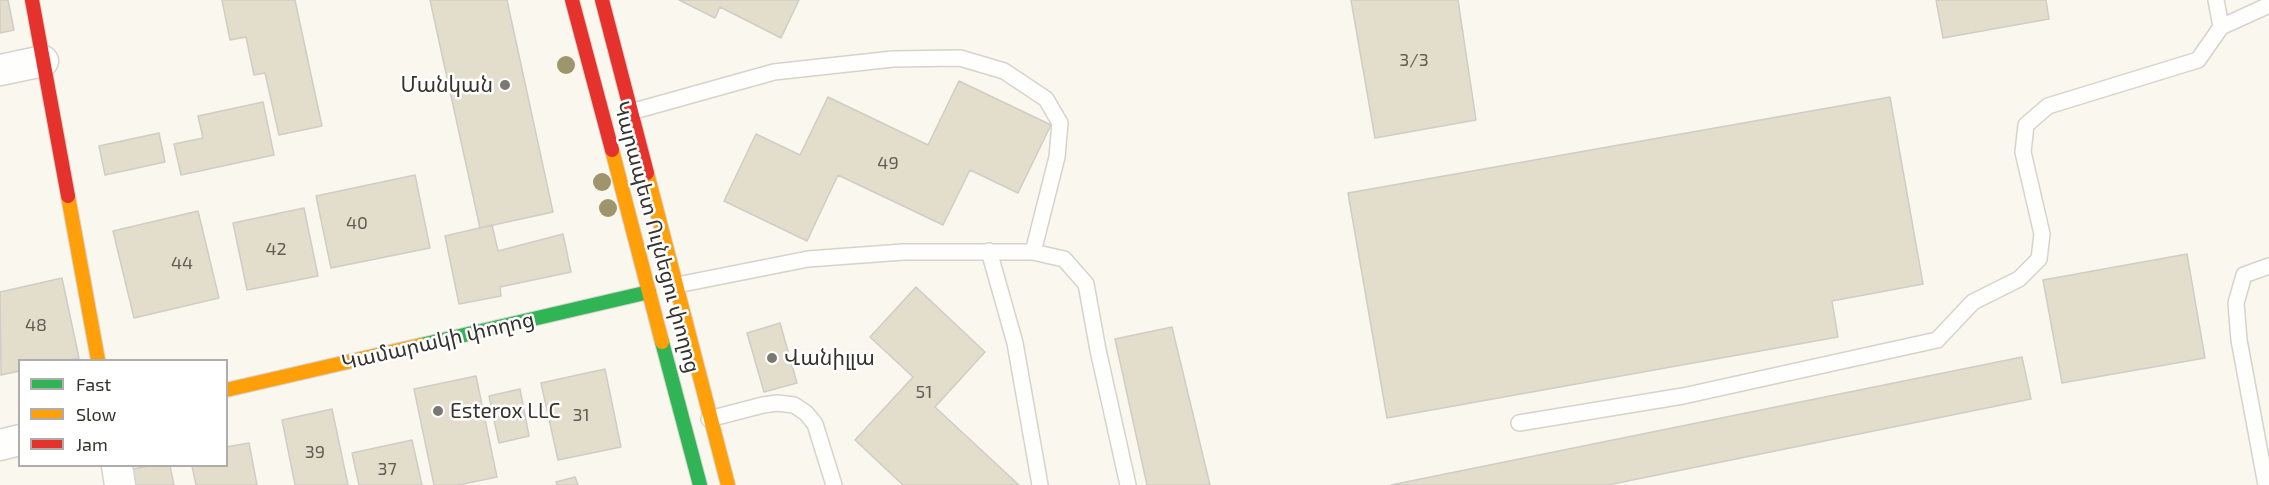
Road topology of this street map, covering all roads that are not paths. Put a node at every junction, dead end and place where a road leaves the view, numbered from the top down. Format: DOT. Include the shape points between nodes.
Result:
graph roads {
  1 [pos="33,0"];
  2 [pos="572,0"];
  3 [pos="602,0"];
  4 [pos="2216,0"];
  5 [pos="2269,4"];
  6 [pos="2221,27"];
  7 [pos="43,61"];
  8 [pos="0,70"];
  9 [pos="630,113"];
  10 [pos="604,119"];
  11 [pos="989,251"];
  12 [pos="1032,252"];
  13 [pos="2269,266"];
  14 [pos="676,285"];
  15 [pos="649,292"];
  16 [pos="98,359"];
  17 [pos="228,390"];
  18 [pos="711,419"];
  19 [pos="1518,423"];
  20 [pos="686,426"];
  21 [pos="18,440"];
  22 [pos="0,445"];
  23 [pos="117,467"];
  24 [pos="120,485"];
  25 [pos="700,485"];
  26 [pos="728,485"];
  27 [pos="834,485"];
  28 [pos="1040,485"];
  29 [pos="1128,485"];
  30 [pos="2266,485"];
  1 -- 7 [label="street"];
  2 -- 10 [label="street, Կարապետ Ուլնեցու փողոց"];
  3 -- 9 [label="street, Կարապետ Ուլնեցու փողոց"];
  4 -- 6 [label="lane"];
  5 -- 6 [label="lane"];
  6 -- 19 [label="lane" via="2198,60 2048,106 2026,125 2023,152 2042,234 2039,259 2019,279 1973,302 1937,340 1683,396"];
  7 -- 8 [label="street"];
  7 -- 16 [label="street"];
  9 -- 10 [label="lane"];
  9 -- 12 [label="lane" via="774,72 893,58 960,58 1004,71 1046,99 1060,123 1057,157"];
  9 -- 14 [label="street, Կարապետ Ուլնեցու փողոց"];
  10 -- 15 [label="street, Կարապետ Ուլնեցու փողոց"];
  11 -- 12 [label="lane"];
  11 -- 14 [label="lane" via="808,259"];
  11 -- 28 [label="lane" via="1015,343"];
  12 -- 29 [label="lane" via="1064,259 1086,284"];
  13 -- 30 [label="lane" via="2244,275 2236,303 2239,340"];
  14 -- 15 [label="lane"];
  14 -- 18 [label="street, Կարապետ Ուլնեցու փողոց"];
  15 -- 17 [label="street, Կամարակի փողոց"];
  15 -- 20 [label="street, Կարապետ Ուլնեցու փողոց"];
  18 -- 20 [label="lane"];
  18 -- 26 [label="street, Կարապետ Ուլնեցու փողոց"];
  18 -- 27 [label="lane" via="770,404 794,405 814,424"];
  20 -- 25 [label="street, Կարապետ Ուլնեցու փողոց"];
  21 -- 22 [label="street"];
  23 -- 24 [label="street"];
}
